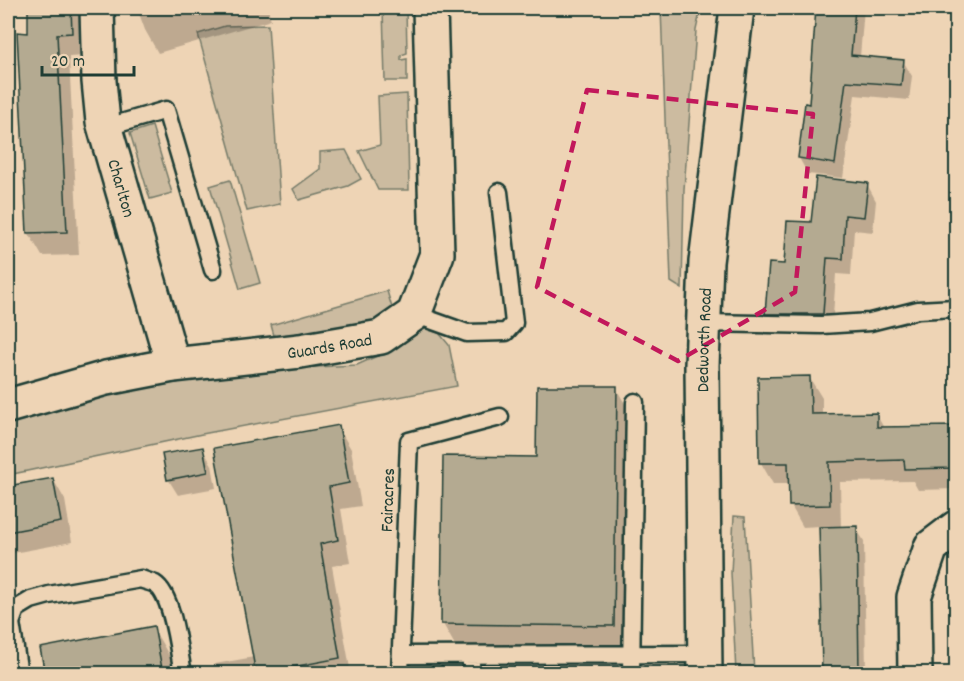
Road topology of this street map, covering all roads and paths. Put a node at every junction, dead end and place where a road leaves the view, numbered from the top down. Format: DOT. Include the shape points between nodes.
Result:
graph roads {
  1 [pos="97,8"];
  2 [pos="430,8"];
  3 [pos="737,8"];
  4 [pos="104,128"];
  5 [pos="499,192"];
  6 [pos="213,270"];
  7 [pos="957,308"];
  8 [pos="414,314"];
  9 [pos="704,323"];
  10 [pos="173,365"];
  11 [pos="635,402"];
  12 [pos="8,406"];
  13 [pos="500,417"];
  14 [pos="957,528"];
  15 [pos="401,655"];
  16 [pos="471,655"];
  17 [pos="632,655"];
  18 [pos="705,664"];
  19 [pos="19,674"];
  20 [pos="183,674"];
  21 [pos="400,674"];
  22 [pos="471,674"];
  23 [pos="631,674"];
  24 [pos="915,674"];
  1 -- 4 [label="street, Charlton"];
  2 -- 8 [label="street" via="437,254"];
  3 -- 9 [label="street, Dedworth Road" via="706,262"];
  4 -- 6 [label="lane" via="166,110"];
  4 -- 10 [label="street, Charlton"];
  5 -- 8 [label="lane" via="514,323 506,332 467,333"];
  7 -- 9 [label="lane" via="918,310 870,322 821,325"];
  8 -- 10 [label="street, Guards Road" via="381,337 300,351"];
  9 -- 18 [label="street, Dedworth Road"];
  10 -- 12 [label="street, Guards Road" via="106,378"];
  11 -- 17 [label="lane"];
  13 -- 15 [label="lane, Fairacres" via="409,441"];
  14 -- 24 [label="street" via="932,548 914,597"];
  15 -- 16 [label="lane"];
  15 -- 21 [label="lane, Fairacres"];
  16 -- 17 [label="lane"];
  16 -- 22 [label="lane"];
  17 -- 18 [label="lane"];
  17 -- 23 [label="lane"];
  19 -- 20 [label="lane" via="11,623 16,609 49,595 141,579 156,584 166,597"];
}
